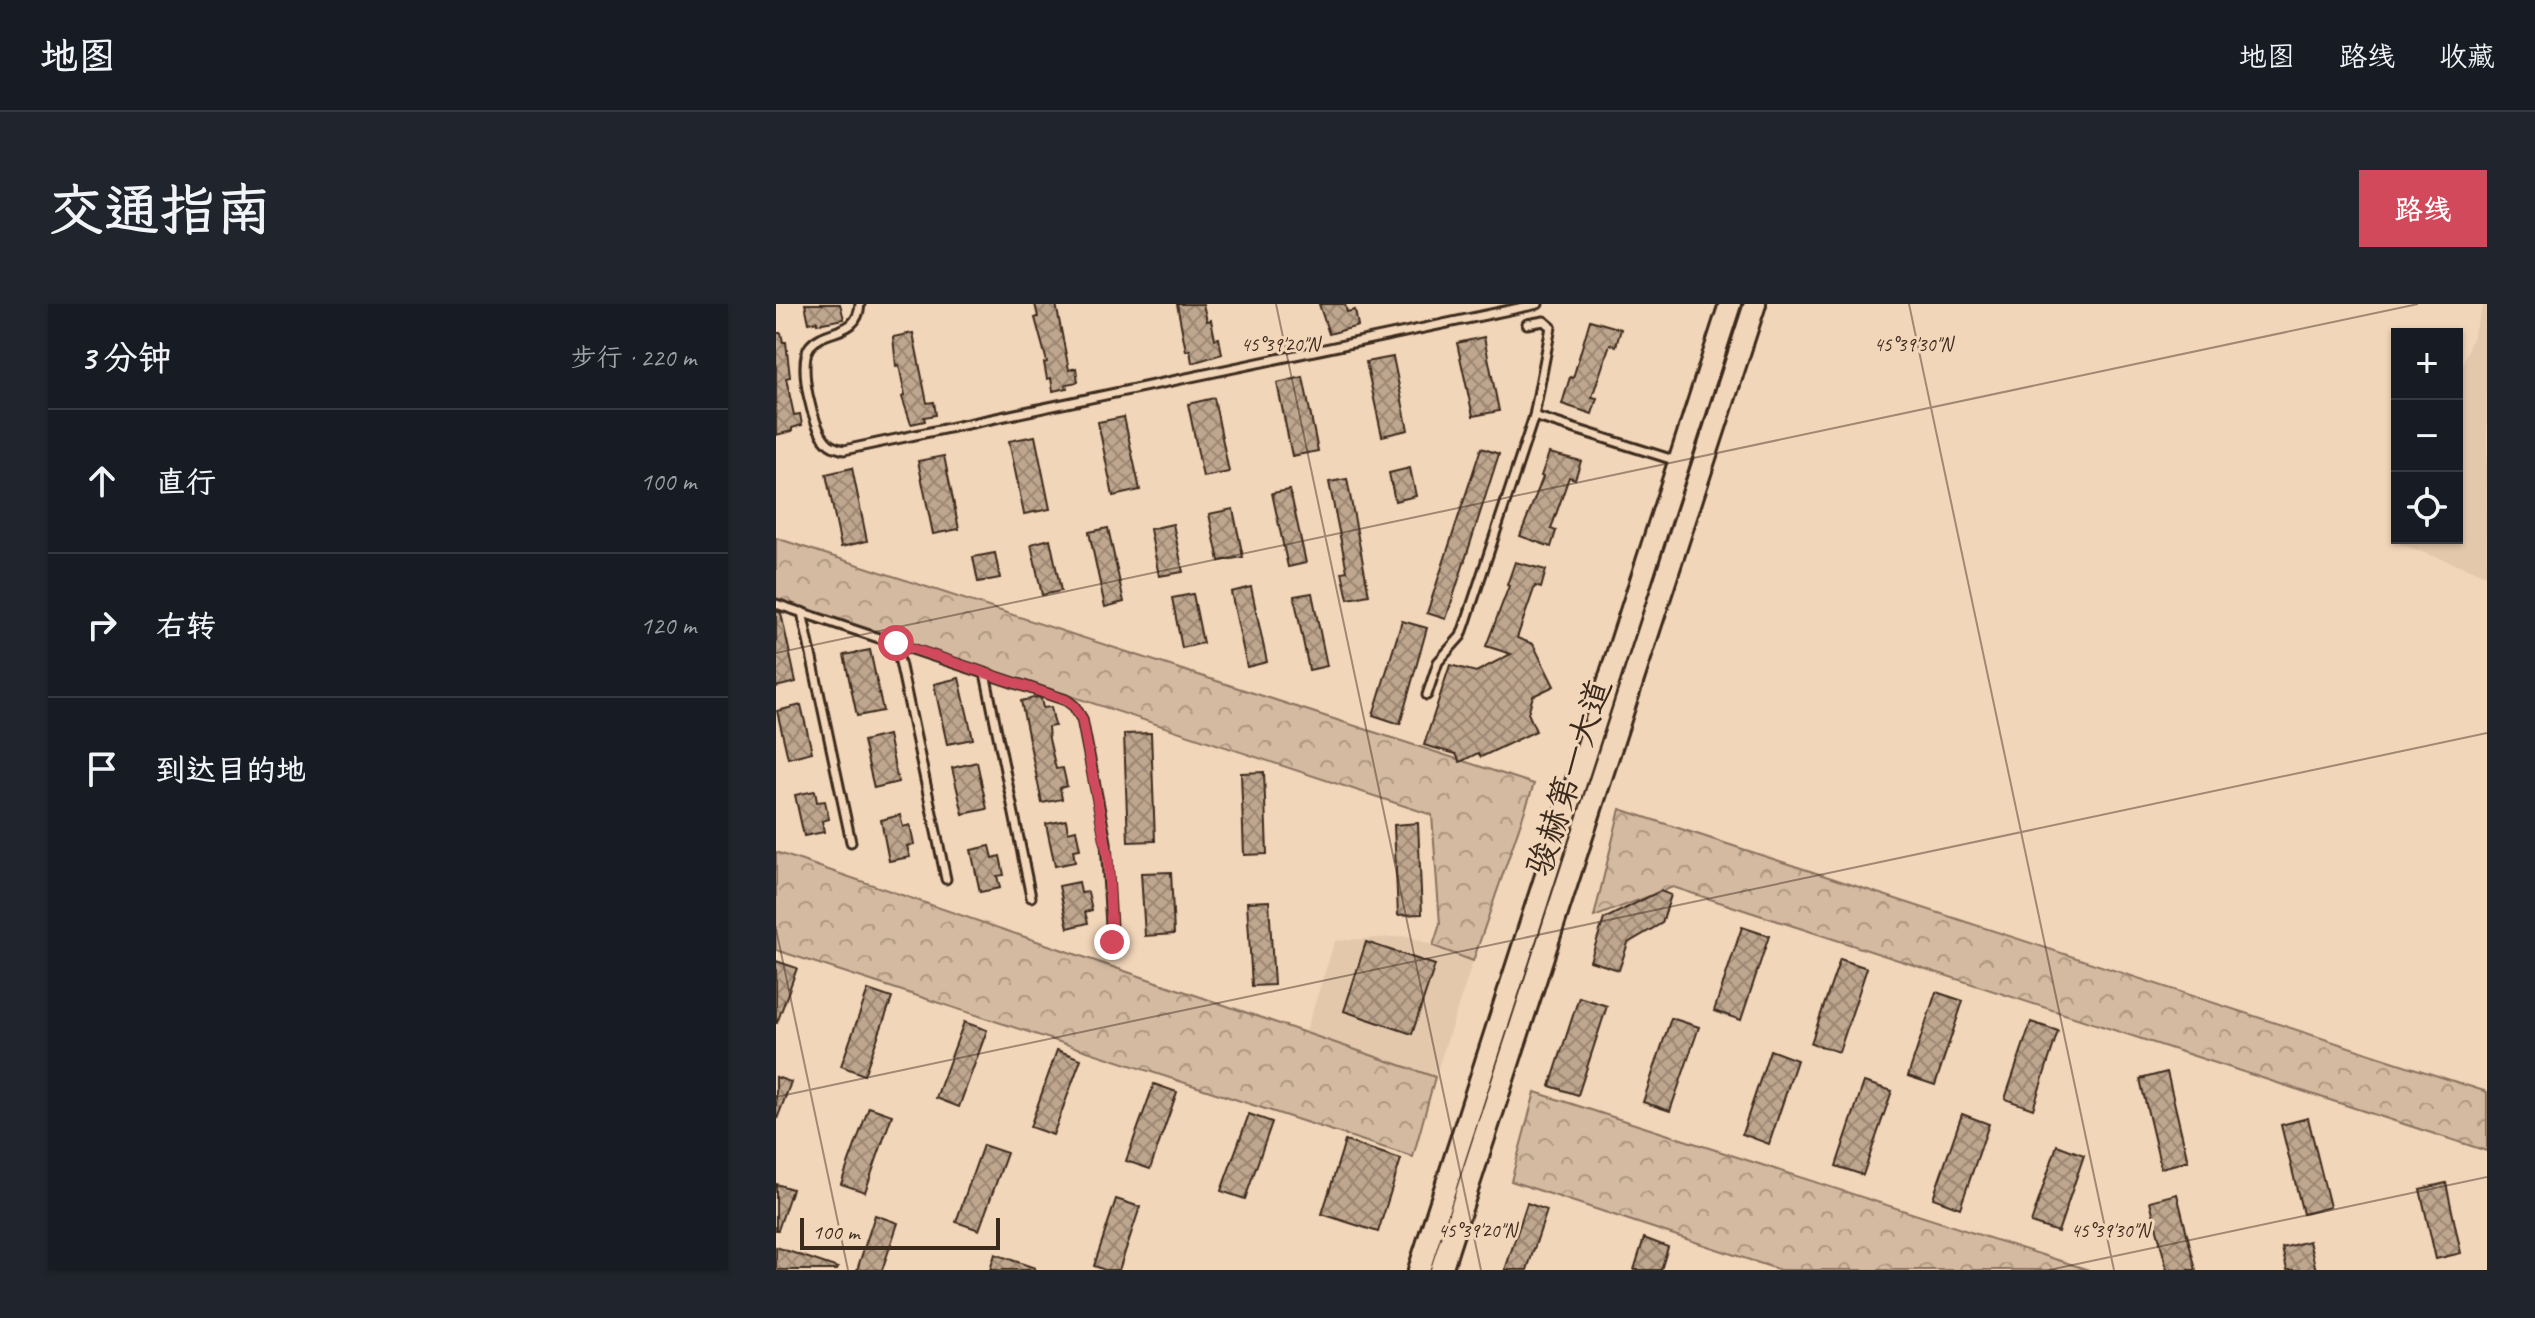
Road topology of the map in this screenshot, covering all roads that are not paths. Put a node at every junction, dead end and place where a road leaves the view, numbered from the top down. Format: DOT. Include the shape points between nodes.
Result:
graph roads {
  1 [pos="860,304"];
  2 [pos="1538,304"];
  3 [pos="1730,304"];
  4 [pos="1755,304"];
  5 [pos="1527,324"];
  6 [pos="1534,416"];
  7 [pos="1679,461"];
  8 [pos="776,604"];
  9 [pos="802,612"];
  10 [pos="896,643"];
  11 [pos="985,673"];
  12 [pos="1427,695"];
  13 [pos="851,842"];
  14 [pos="946,879"];
  15 [pos="1031,897"];
  16 [pos="1112,942"];
  17 [pos="1419,1270"];
  18 [pos="1441,1270"];
  1 -- 2 [label="lane" via="853,323 811,344 804,360 817,428 828,444 844,450"];
  3 -- 7 [label="main road, 骏赫第一大道"];
  4 -- 18 [label="main road, 骏赫第一大道"];
  5 -- 6 [label="lane" via="1544,321 1551,327"];
  6 -- 7 [label="lane"];
  6 -- 12 [label="lane" via="1461,636 1438,662"];
  7 -- 17 [label="main road, 骏赫第一大道"];
  8 -- 9 [label="lane"];
  9 -- 10 [label="lane"];
  9 -- 13 [label="lane"];
  10 -- 11 [label="lane"];
  10 -- 14 [label="lane"];
  11 -- 15 [label="lane"];
  11 -- 16 [label="lane" via="1066,700 1080,714 1106,842"];
}
